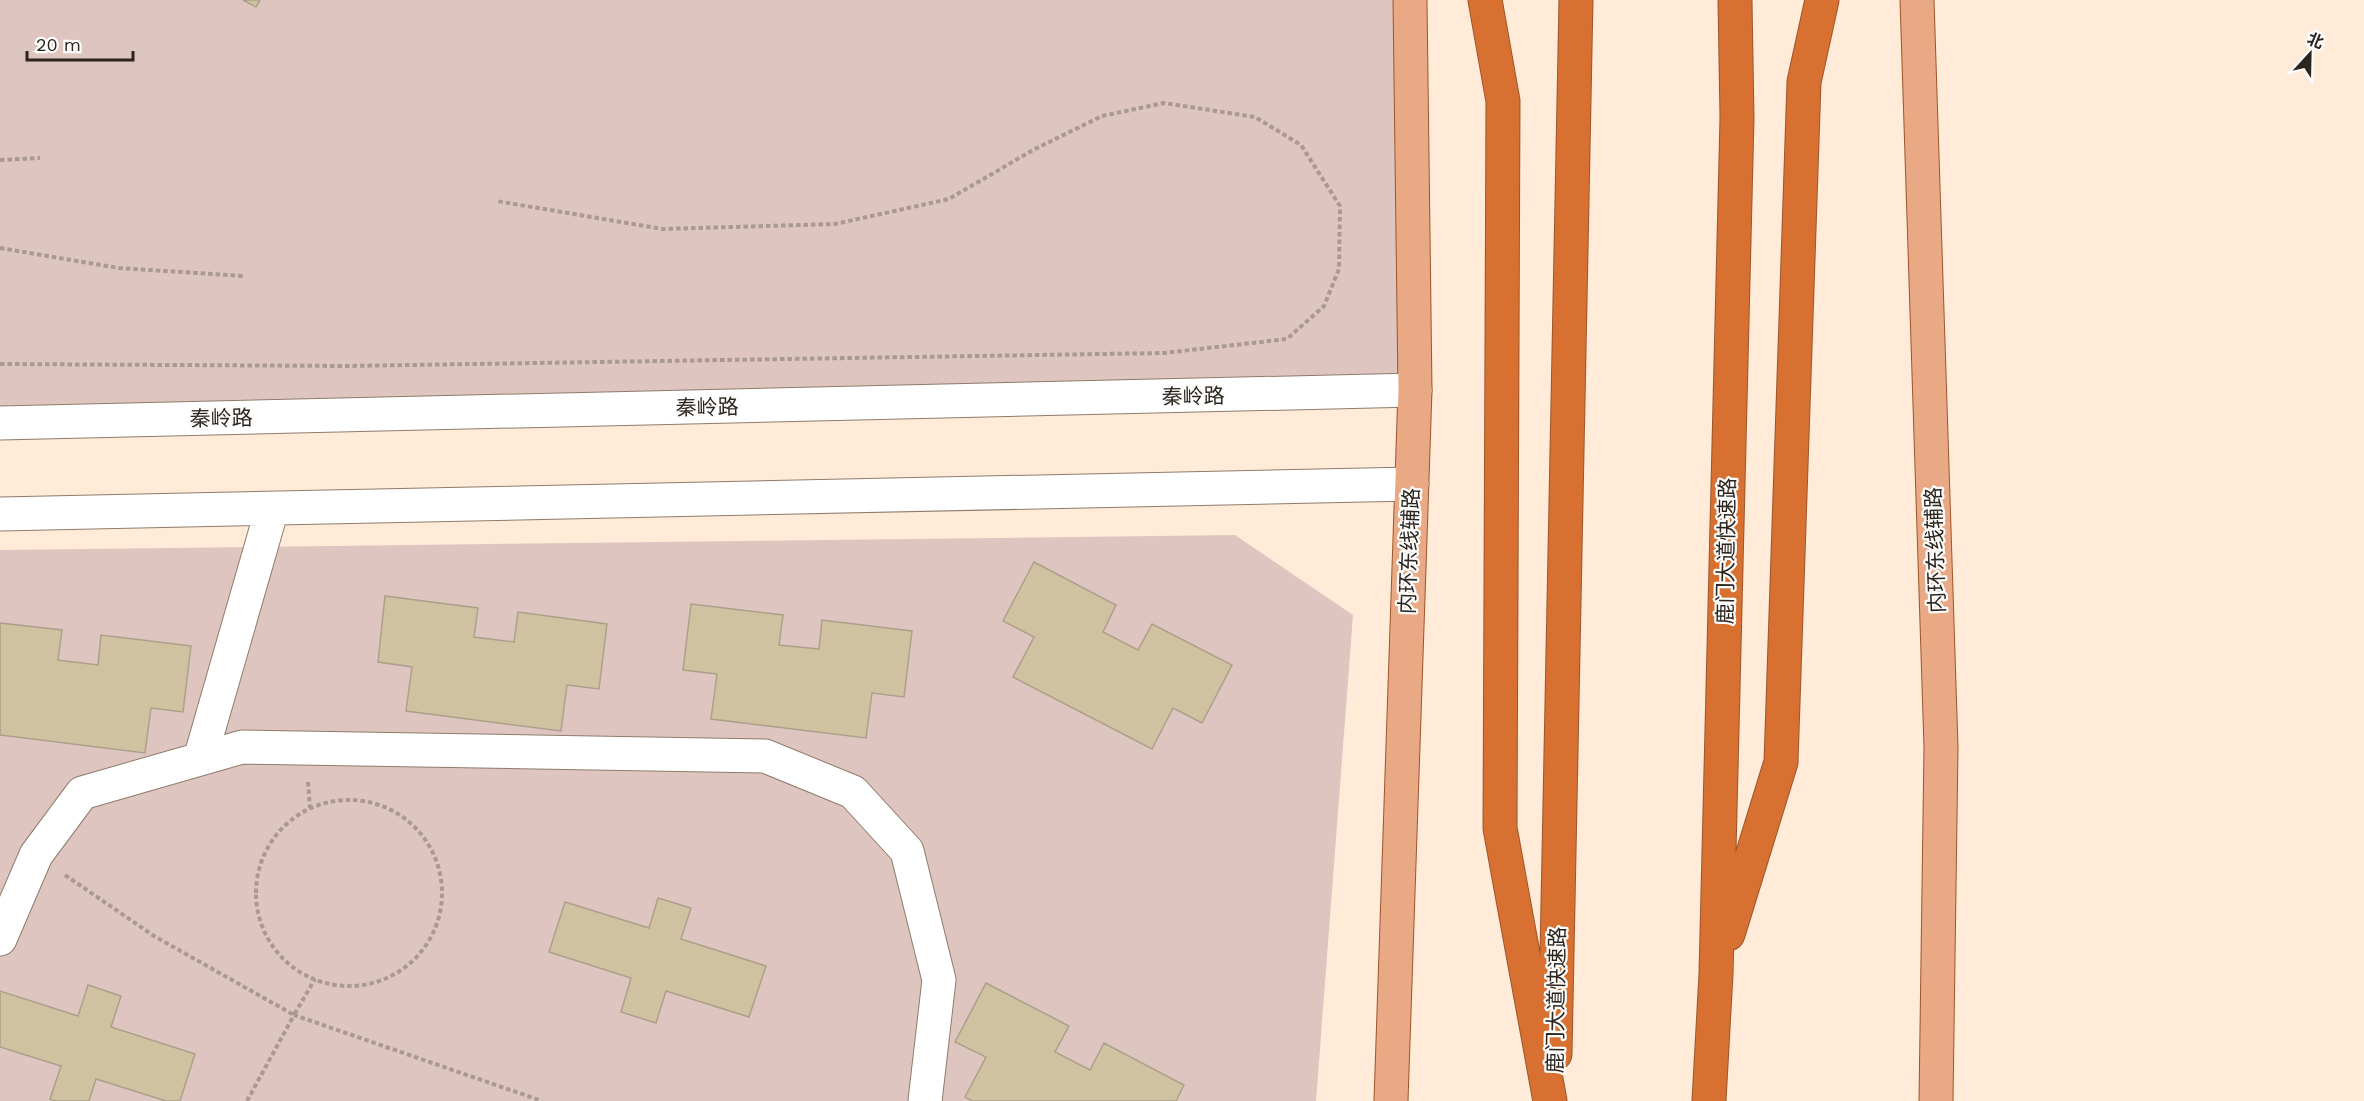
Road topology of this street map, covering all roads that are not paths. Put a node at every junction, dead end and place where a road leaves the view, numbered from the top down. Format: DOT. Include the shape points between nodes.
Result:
graph roads {
  1 [pos="1410,0"];
  2 [pos="1485,0"];
  3 [pos="1576,0"];
  4 [pos="1735,0"];
  5 [pos="1822,0"];
  6 [pos="1917,0"];
  7 [pos="1415,390"];
  8 [pos="0,423"];
  9 [pos="1412,484"];
  10 [pos="272,509"];
  11 [pos="0,514"];
  12 [pos="200,759"];
  13 [pos="0,939"];
  14 [pos="1716,974"];
  15 [pos="925,1101"];
  16 [pos="1391,1101"];
  17 [pos="1550,1101"];
  18 [pos="1554,1101"];
  19 [pos="1709,1101"];
  20 [pos="1936,1101"];
  1 -- 7 [label="main road, 内环东线辅路"];
  2 -- 17 [label="highway" via="1503,101 1500,828"];
  3 -- 18 [label="highway, 鹿门大道快速路"];
  4 -- 14 [label="highway, 鹿门大道快速路" via="1737,118"];
  5 -- 14 [label="highway" via="1804,82 1781,762"];
  6 -- 20 [label="main road, 内环东线辅路" via="1941,747"];
  7 -- 8 [label="street, 秦岭路"];
  7 -- 9 [label="main road, 内环东线辅路"];
  9 -- 10 [label="street"];
  9 -- 16 [label="main road, 内环东线辅路"];
  10 -- 11 [label="street"];
  10 -- 12 [label="street"];
  12 -- 13 [label="street" via="82,793 36,855"];
  12 -- 15 [label="street" via="242,747 765,756 853,792 907,851 939,980"];
  14 -- 19 [label="highway, 鹿门大道快速路"];
}
